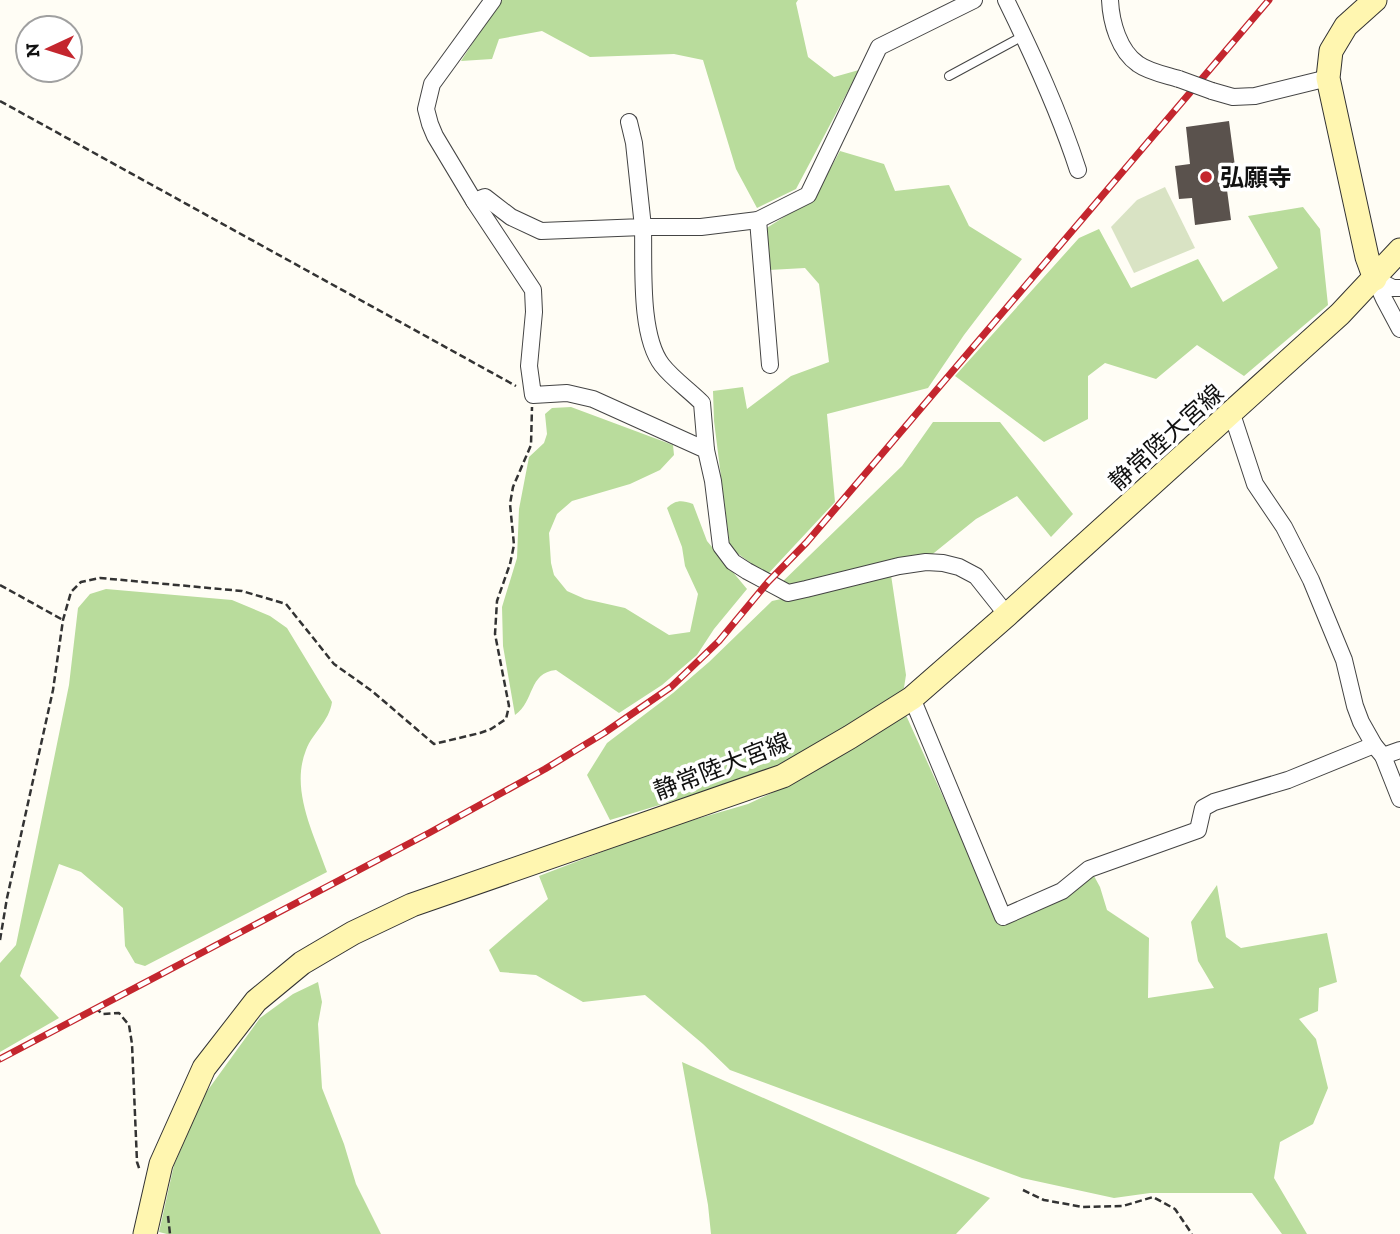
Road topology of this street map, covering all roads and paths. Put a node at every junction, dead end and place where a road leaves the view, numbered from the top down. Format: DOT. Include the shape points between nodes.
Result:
graph roads {
  1 [pos="493,0"];
  2 [pos="974,0"];
  3 [pos="1006,0"];
  4 [pos="1110,0"];
  5 [pos="1375,0"];
  6 [pos="1023,36"];
  7 [pos="949,76"];
  8 [pos="1328,78"];
  9 [pos="0,101"];
  10 [pos="629,122"];
  11 [pos="1078,170"];
  12 [pos="474,201"];
  13 [pos="758,220"];
  14 [pos="643,227"];
  15 [pos="1400,250"];
  16 [pos="1375,279"];
  17 [pos="1400,288"];
  18 [pos="1400,329"];
  19 [pos="770,365"];
  20 [pos="533,395"];
  21 [pos="1232,414"];
  22 [pos="706,450"];
  23 [pos="0,585"];
  24 [pos="1007,615"];
  25 [pos="63,620"];
  26 [pos="912,698"];
  27 [pos="1400,750"];
  28 [pos="1378,751"];
  29 [pos="1400,799"];
  30 [pos="0,940"];
  31 [pos="95,1008"];
  32 [pos="141,1172"];
  33 [pos="1023,1190"];
  34 [pos="145,1234"];
  35 [pos="1192,1234"];
  1 -- 12 [label="street" via="432,84 426,109 435,136"];
  2 -- 13 [label="street" via="879,47 808,195"];
  3 -- 6 [label="street"];
  4 -- 8 [label="street, bridge" via="1119,41 1146,68 1233,97"];
  5 -- 8 [label="main road" via="1346,26 1331,51"];
  6 -- 7 [label="lane"];
  6 -- 11 [label="street"];
  8 -- 16 [label="main road"];
  9 -- 20 [label="path"];
  10 -- 14 [label="street"];
  12 -- 14 [label="street" via="485,197 511,217 541,231"];
  12 -- 20 [label="street" via="533,290 529,366"];
  13 -- 14 [label="street" via="701,227"];
  13 -- 19 [label="street"];
  14 -- 22 [label="street" via="649,340 660,363 702,403"];
  15 -- 16 [label="main road, 静常陸大宮線"];
  16 -- 17 [label="street"];
  16 -- 18 [label="street"];
  16 -- 21 [label="main road, 静常陸大宮線"];
  20 -- 22 [label="street" via="567,393 593,399"];
  20 -- 25 [label="path" via="531,445 510,504 514,545 497,601 495,634 509,706 506,719 491,729 434,744 334,664 286,604 242,591 100,578 81,582 71,592"];
  21 -- 24 [label="main road, 静常陸大宮線"];
  21 -- 28 [label="street" via="1255,484 1311,580 1344,660 1358,714"];
  22 -- 24 [label="street" via="721,546 747,571 788,593 899,566 943,562 976,576"];
  23 -- 25 [label="path"];
  24 -- 26 [label="main road, 静常陸大宮線"];
  25 -- 30 [label="path" via="53,690"];
  26 -- 28 [label="street" via="1003,917 1062,891 1089,869 1198,830 1203,808 1214,802"];
  26 -- 34 [label="main road, 静常陸大宮線" via="783,776 412,905 302,963 256,1001 204,1068 161,1164"];
  27 -- 28 [label="street"];
  28 -- 29 [label="street"];
  31 -- 32 [label="path" via="103,1014 118,1013 129,1026"];
  33 -- 35 [label="path" via="1044,1200 1083,1207 1123,1206 1153,1197 1175,1209"];
}
